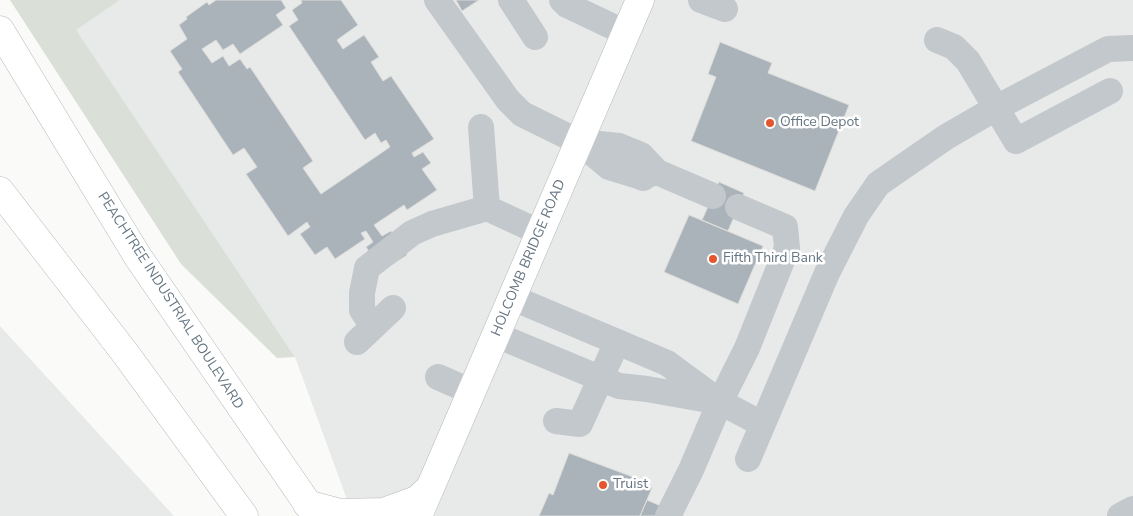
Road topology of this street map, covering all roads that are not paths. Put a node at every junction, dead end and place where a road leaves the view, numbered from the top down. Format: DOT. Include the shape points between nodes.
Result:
graph roads {
  1 [pos="437,0"];
  2 [pos="511,0"];
  3 [pos="562,0"];
  4 [pos="640,0"];
  5 [pos="701,0"];
  6 [pos="725,10"];
  7 [pos="0,30"];
  8 [pos="626,33"];
  9 [pos="536,37"];
  10 [pos="937,40"];
  11 [pos="1133,48"];
  12 [pos="1110,91"];
  13 [pos="996,108"];
  14 [pos="481,127"];
  15 [pos="579,142"];
  16 [pos="0,191"];
  17 [pos="713,196"];
  18 [pos="738,207"];
  19 [pos="480,216"];
  20 [pos="541,232"];
  21 [pos="513,298"];
  22 [pos="393,308"];
  23 [pos="496,335"];
  24 [pos="617,342"];
  25 [pos="438,377"];
  26 [pos="602,378"];
  27 [pos="472,392"];
  28 [pos="720,402"];
  29 [pos="556,421"];
  30 [pos="762,424"];
  31 [pos="748,460"];
  32 [pos="430,488"];
  33 [pos="1133,509"];
  34 [pos="312,510"];
  35 [pos="244,516"];
  36 [pos="418,516"];
  37 [pos="668,516"];
  38 [pos="1120,516"];
  1 -- 15 [label="lane" via="513,91 522,114"];
  2 -- 9 [label="lane"];
  3 -- 8 [label="lane"];
  4 -- 8 [label="main road, HOLCOMB BRIDGE ROAD"];
  5 -- 6 [label="lane"];
  7 -- 34 [label="main road, PEACHTREE INDUSTRIAL BOULEVARD" via="138,257"];
  8 -- 15 [label="main road, HOLCOMB BRIDGE ROAD"];
  10 -- 13 [label="lane" via="954,47 968,61"];
  11 -- 13 [label="lane" via="1108,49"];
  12 -- 13 [label="lane" via="1016,141"];
  13 -- 30 [label="lane" via="946,137 878,184 856,216 827,273"];
  14 -- 19 [label="lane"];
  15 -- 17 [label="lane" via="619,146 641,155 649,179"];
  15 -- 20 [label="main road, HOLCOMB BRIDGE ROAD"];
  16 -- 35 [label="main road" via="125,353"];
  18 -- 28 [label="lane" via="785,227 787,248 747,348"];
  19 -- 20 [label="lane"];
  19 -- 22 [label="lane" via="432,224 412,233 367,268 362,293 365,334"];
  20 -- 21 [label="main road, HOLCOMB BRIDGE ROAD"];
  21 -- 23 [label="main road, HOLCOMB BRIDGE ROAD"];
  21 -- 24 [label="lane"];
  23 -- 26 [label="lane"];
  23 -- 27 [label="main road, HOLCOMB BRIDGE ROAD"];
  24 -- 26 [label="lane"];
  24 -- 28 [label="lane" via="667,363"];
  25 -- 27 [label="lane"];
  26 -- 28 [label="lane" via="619,386"];
  26 -- 29 [label="lane" via="580,424"];
  27 -- 32 [label="main road, HOLCOMB BRIDGE ROAD"];
  28 -- 30 [label="lane"];
  28 -- 37 [label="lane"];
  30 -- 31 [label="lane"];
  32 -- 34 [label="main road" via="417,500 384,512"];
  32 -- 36 [label="main road, HOLCOMB BRIDGE ROAD"];
  33 -- 38 [label="lane"];
}
